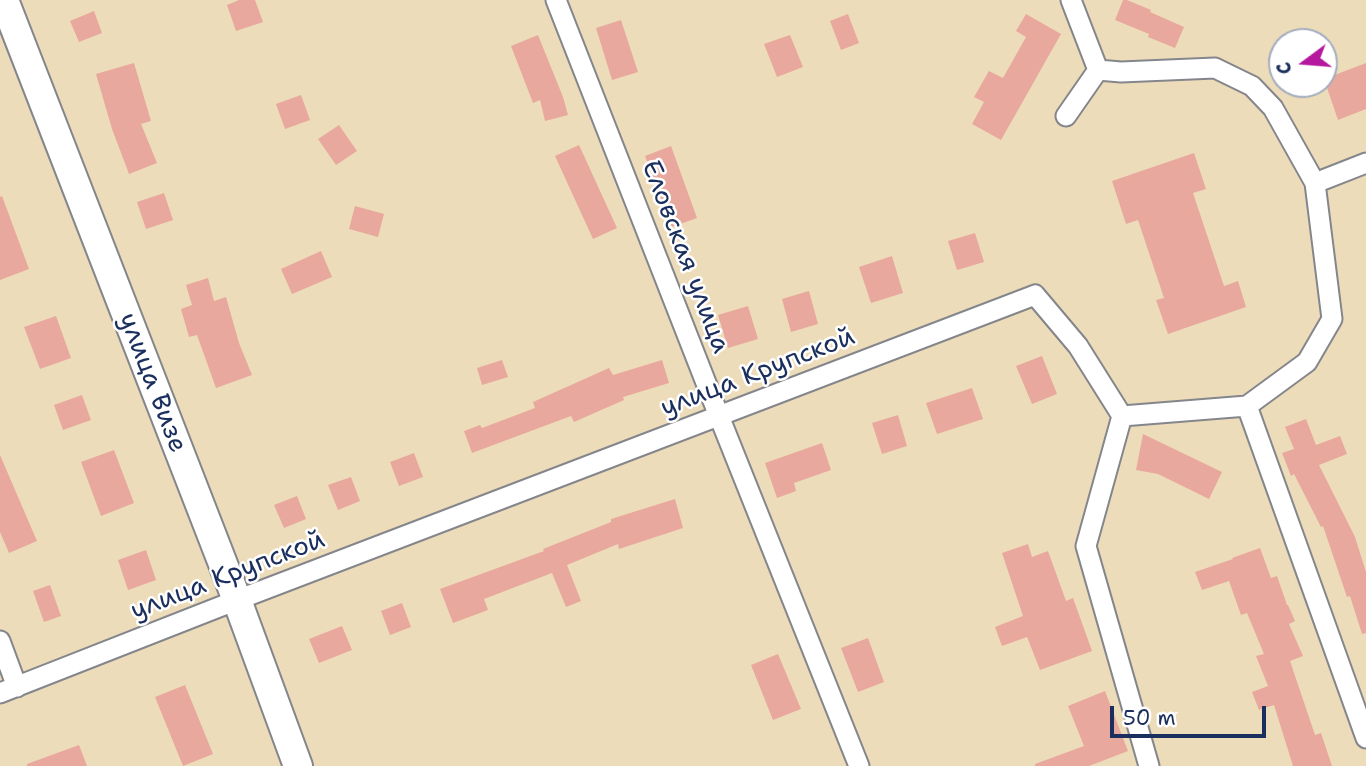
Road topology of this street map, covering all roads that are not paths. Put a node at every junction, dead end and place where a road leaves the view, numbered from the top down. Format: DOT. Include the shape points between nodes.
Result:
graph roads {
  1 [pos="4,0"];
  2 [pos="556,0"];
  3 [pos="1071,0"];
  4 [pos="1098,70"];
  5 [pos="1066,116"];
  6 [pos="1366,163"];
  7 [pos="1315,183"];
  8 [pos="1247,406"];
  9 [pos="719,416"];
  10 [pos="1122,416"];
  11 [pos="237,600"];
  12 [pos="0,641"];
  13 [pos="9,690"];
  14 [pos="1366,738"];
  15 [pos="299,766"];
  16 [pos="859,766"];
  17 [pos="1149,766"];
  1 -- 11 [label="street, улица Визе"];
  2 -- 9 [label="street, Еловская улица"];
  3 -- 4 [label="street"];
  4 -- 5 [label="street"];
  4 -- 7 [label="street" via="1215,68 1252,86 1273,108"];
  6 -- 7 [label="street"];
  7 -- 8 [label="street" via="1332,319 1307,362"];
  8 -- 10 [label="street"];
  8 -- 14 [label="street"];
  9 -- 10 [label="street, улица Крупской" via="1035,295 1078,346"];
  9 -- 11 [label="street, улица Крупской"];
  9 -- 16 [label="street, Еловская улица"];
  10 -- 17 [label="street" via="1086,545"];
  11 -- 13 [label="street, улица Крупской"];
  11 -- 15 [label="street, улица Визе"];
  12 -- 13 [label="street"];
}
